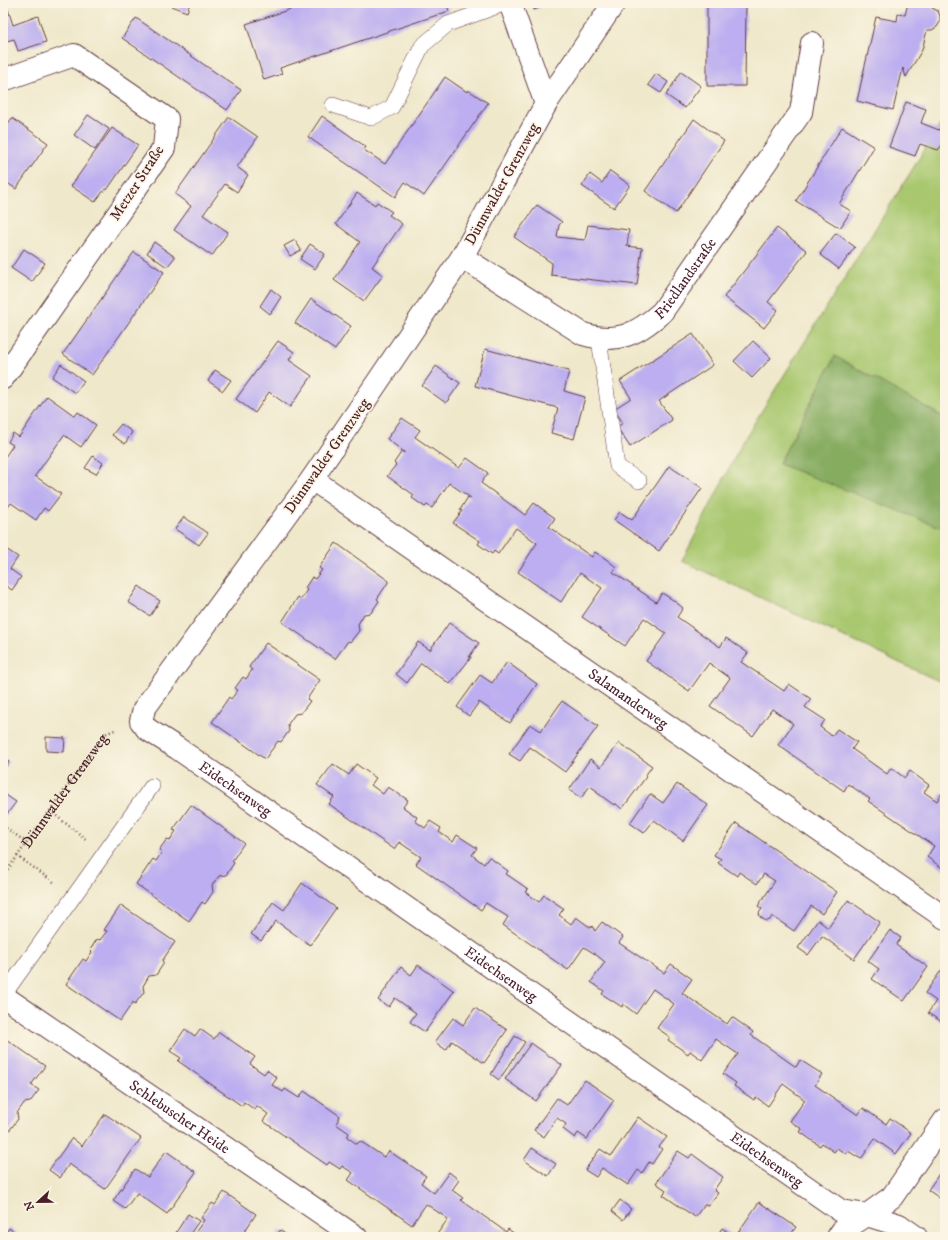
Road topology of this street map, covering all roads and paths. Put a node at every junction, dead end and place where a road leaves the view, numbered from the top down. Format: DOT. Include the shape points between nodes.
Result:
graph roads {
  1 [pos="506,3"];
  2 [pos="510,3"];
  3 [pos="614,3"];
  4 [pos="812,43"];
  5 [pos="3,80"];
  6 [pos="546,104"];
  7 [pos="333,105"];
  8 [pos="462,256"];
  9 [pos="599,339"];
  10 [pos="3,378"];
  11 [pos="312,479"];
  12 [pos="639,481"];
  13 [pos="141,721"];
  14 [pos="152,786"];
  15 [pos="50,811"];
  16 [pos="3,826"];
  17 [pos="26,842"];
  18 [pos="104,852"];
  19 [pos="17,856"];
  20 [pos="3,876"];
  21 [pos="74,896"];
  22 [pos="945,918"];
  23 [pos="3,996"];
  24 [pos="945,1120"];
  25 [pos="868,1215"];
  26 [pos="356,1237"];
  27 [pos="838,1237"];
  28 [pos="916,1237"];
  1 -- 7 [label="lane" via="448,24 422,46 392,107 371,118"];
  2 -- 6 [label="street"];
  3 -- 6 [label="street, Dünnwalder Grenzweg"];
  4 -- 9 [label="street, Friedlandstraße" via="801,112 662,312 627,336"];
  5 -- 10 [label="street, Metzer Straße" via="74,55 167,119 164,148"];
  6 -- 8 [label="street, Dünnwalder Grenzweg"];
  8 -- 9 [label="street, Friedlandstraße" via="582,334"];
  8 -- 11 [label="street, Dünnwalder Grenzweg"];
  9 -- 12 [label="lane" via="617,466"];
  11 -- 13 [label="street, Dünnwalder Grenzweg" via="144,709"];
  11 -- 22 [label="street, Salamanderweg"];
  13 -- 15 [label="path, Dünnwalder Grenzweg" via="105,734"];
  13 -- 25 [label="street, Eidechsenweg" via="147,729 841,1211"];
  14 -- 18 [label="lane"];
  15 -- 17 [label="path, Dünnwalder Grenzweg"];
  15 -- 18 [label="path"];
  16 -- 17 [label="path"];
  17 -- 19 [label="path, Dünnwalder Grenzweg"];
  18 -- 21 [label="lane"];
  19 -- 20 [label="path, Dünnwalder Grenzweg"];
  19 -- 21 [label="path"];
  21 -- 23 [label="lane"];
  23 -- 26 [label="street, Schlebuscher Heide"];
  24 -- 25 [label="street" via="892,1197"];
  25 -- 27 [label="street" via="842,1231"];
  25 -- 28 [label="street, Eidechsenweg" via="899,1225"];
}
